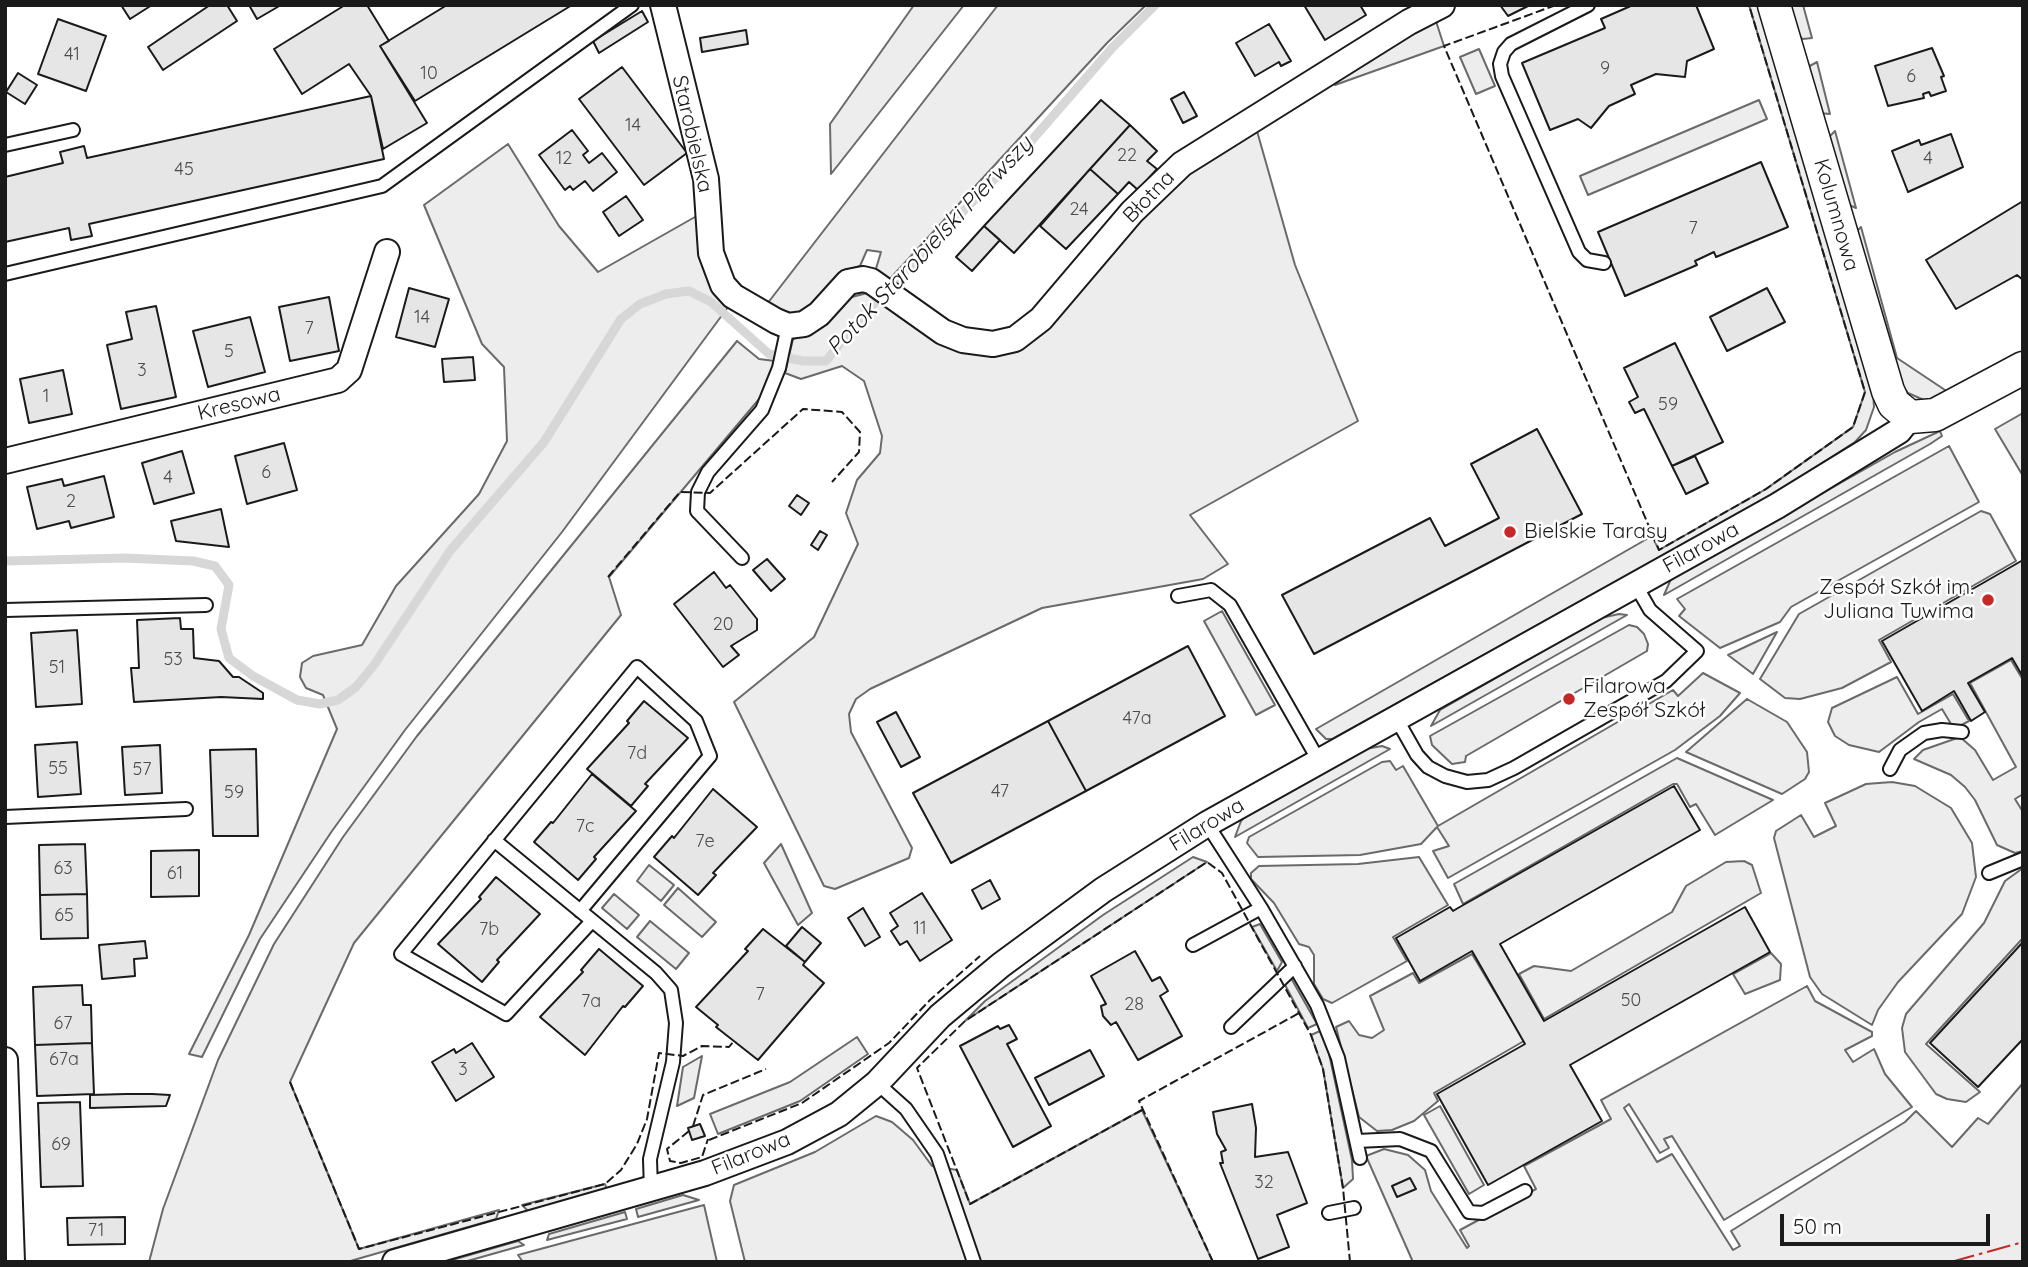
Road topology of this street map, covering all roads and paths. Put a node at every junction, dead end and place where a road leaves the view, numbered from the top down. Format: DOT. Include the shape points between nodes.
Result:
graph roads {
  1 [pos="632,5"];
  2 [pos="663,5"];
  3 [pos="1442,5"];
  4 [pos="1588,5"];
  5 [pos="1774,5"];
  6 [pos="73,130"];
  7 [pos="5,145"];
  8 [pos="387,252"];
  9 [pos="1604,263"];
  10 [pos="5,274"];
  11 [pos="787,334"];
  12 [pos="2023,368"];
  13 [pos="1910,417"];
  14 [pos="5,461"];
  15 [pos="743,558"];
  16 [pos="1635,584"];
  17 [pos="1178,596"];
  18 [pos="206,604"];
  19 [pos="5,610"];
  20 [pos="1396,718"];
  21 [pos="1962,733"];
  22 [pos="1319,761"];
  23 [pos="1890,769"];
  24 [pos="186,809"];
  25 [pos="5,817"];
  26 [pos="1207,824"];
  27 [pos="494,840"];
  28 [pos="2023,859"];
  29 [pos="1989,873"];
  30 [pos="1261,908"];
  31 [pos="580,911"];
  32 [pos="592,921"];
  33 [pos="1193,945"];
  34 [pos="1295,966"];
  35 [pos="1231,1027"];
  36 [pos="5,1060"];
  37 [pos="877,1083"];
  38 [pos="1357,1141"];
  39 [pos="1360,1158"];
  40 [pos="651,1190"];
  41 [pos="1525,1191"];
  42 [pos="1354,1208"];
  43 [pos="1328,1213"];
  44 [pos="12,1262"];
  45 [pos="395,1262"];
  46 [pos="974,1262"];
  1 -- 10 [label="lane" via="382,186"];
  2 -- 11 [label="street, Starobielska" via="706,179 715,269 733,296"];
  3 -- 11 [label="street, Błotna" via="1182,164 1147,196 1024,334 993,344 963,340 943,332 877,285 855,278 820,314"];
  4 -- 9 [label="lane" via="1511,44 1500,64 1579,252 1587,260"];
  5 -- 13 [label="street, Kolumnowa" via="1888,391 1901,412"];
  6 -- 7 [label="lane"];
  8 -- 14 [label="street, Kresowa" via="349,370 338,380"];
  11 -- 15 [label="lane" via="762,410 708,472 698,492 697,511"];
  12 -- 13 [label="street" via="1947,410"];
  13 -- 16 [label="street, Filarowa" via="1899,431 1825,477"];
  16 -- 20 [label="street, Filarowa"];
  16 -- 20 [label="lane" via="1650,610 1697,651 1666,681 1488,780 1467,782 1428,767"];
  17 -- 22 [label="lane" via="1211,590 1230,605"];
  18 -- 19 [label="lane"];
  20 -- 22 [label="street, Filarowa"];
  21 -- 23 [label="lane" via="1924,733 1900,750"];
  22 -- 26 [label="street, Filarowa"];
  24 -- 25 [label="lane"];
  26 -- 30 [label="lane"];
  26 -- 37 [label="street, Filarowa" via="1103,890 1001,965 940,1016"];
  27 -- 31 [label="lane"];
  27 -- 31 [label="lane" via="637,667 696,721 710,756"];
  27 -- 32 [label="lane" via="401,954 506,1014"];
  28 -- 29 [label="lane"];
  30 -- 33 [label="lane"];
  30 -- 34 [label="lane"];
  31 -- 32 [label="lane"];
  32 -- 40 [label="lane" via="665,981 674,1002 673,1062 650,1159"];
  34 -- 35 [label="lane"];
  34 -- 38 [label="lane" via="1329,1031"];
  36 -- 44 [label="street"];
  37 -- 40 [label="street, Filarowa" via="839,1114 787,1142"];
  37 -- 46 [label="lane" via="906,1109 937,1154"];
  38 -- 39 [label="lane"];
  38 -- 41 [label="lane" via="1400,1139 1431,1151 1469,1212 1483,1213"];
  40 -- 45 [label="street, Filarowa"];
  42 -- 43 [label="lane"];
}
